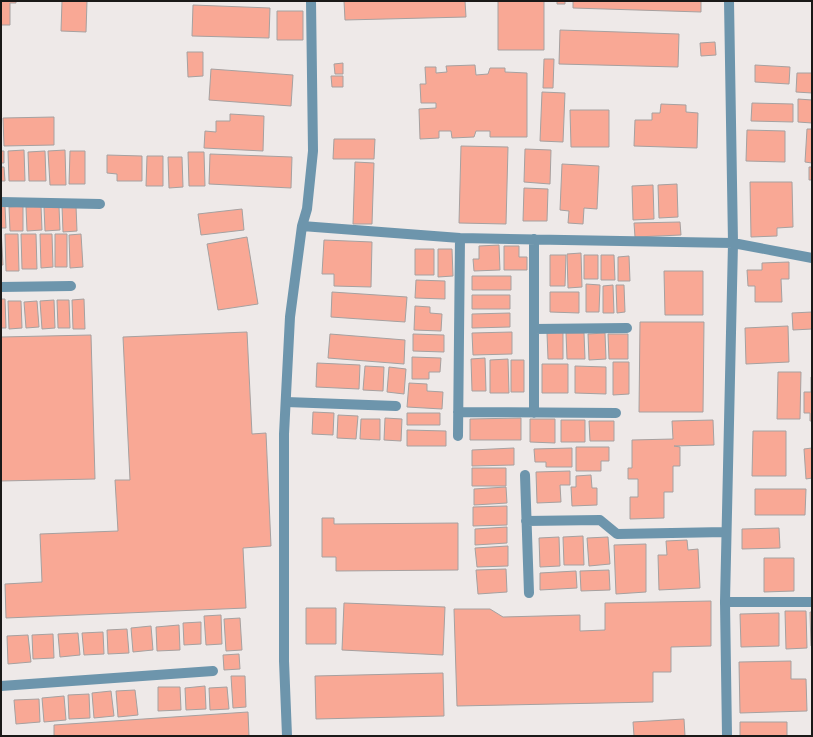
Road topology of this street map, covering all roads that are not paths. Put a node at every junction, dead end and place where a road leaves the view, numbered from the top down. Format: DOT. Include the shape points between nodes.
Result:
graph roads {
  1 [pos="311,1"];
  2 [pos="729,1"];
  3 [pos="1,202"];
  4 [pos="100,204"];
  5 [pos="302,226"];
  6 [pos="460,238"];
  7 [pos="534,239"];
  8 [pos="734,243"];
  9 [pos="812,258"];
  10 [pos="71,286"];
  11 [pos="1,287"];
  12 [pos="627,328"];
  13 [pos="534,329"];
  14 [pos="286,402"];
  15 [pos="396,406"];
  16 [pos="458,412"];
  17 [pos="534,413"];
  18 [pos="616,413"];
  19 [pos="458,436"];
  20 [pos="525,475"];
  21 [pos="526,521"];
  22 [pos="726,532"];
  23 [pos="529,593"];
  24 [pos="725,602"];
  25 [pos="812,602"];
  26 [pos="213,671"];
  27 [pos="1,686"];
  28 [pos="287,736"];
  29 [pos="727,736"];
  1 -- 5 [label="street" via="313,151 307,209"];
  2 -- 8 [label="street"];
  3 -- 4 [label="street"];
  5 -- 6 [label="street"];
  5 -- 14 [label="street" via="290,316"];
  6 -- 7 [label="street"];
  6 -- 16 [label="street"];
  7 -- 8 [label="street"];
  7 -- 13 [label="street"];
  8 -- 9 [label="street"];
  8 -- 22 [label="street"];
  10 -- 11 [label="street"];
  12 -- 13 [label="street"];
  13 -- 17 [label="street"];
  14 -- 15 [label="street"];
  14 -- 28 [label="street" via="284,661"];
  16 -- 17 [label="street"];
  16 -- 19 [label="street"];
  17 -- 18 [label="street"];
  20 -- 21 [label="street"];
  21 -- 22 [label="street" via="600,520 617,534"];
  21 -- 23 [label="street"];
  22 -- 24 [label="street"];
  24 -- 25 [label="street"];
  24 -- 29 [label="street"];
  26 -- 27 [label="street"];
}
